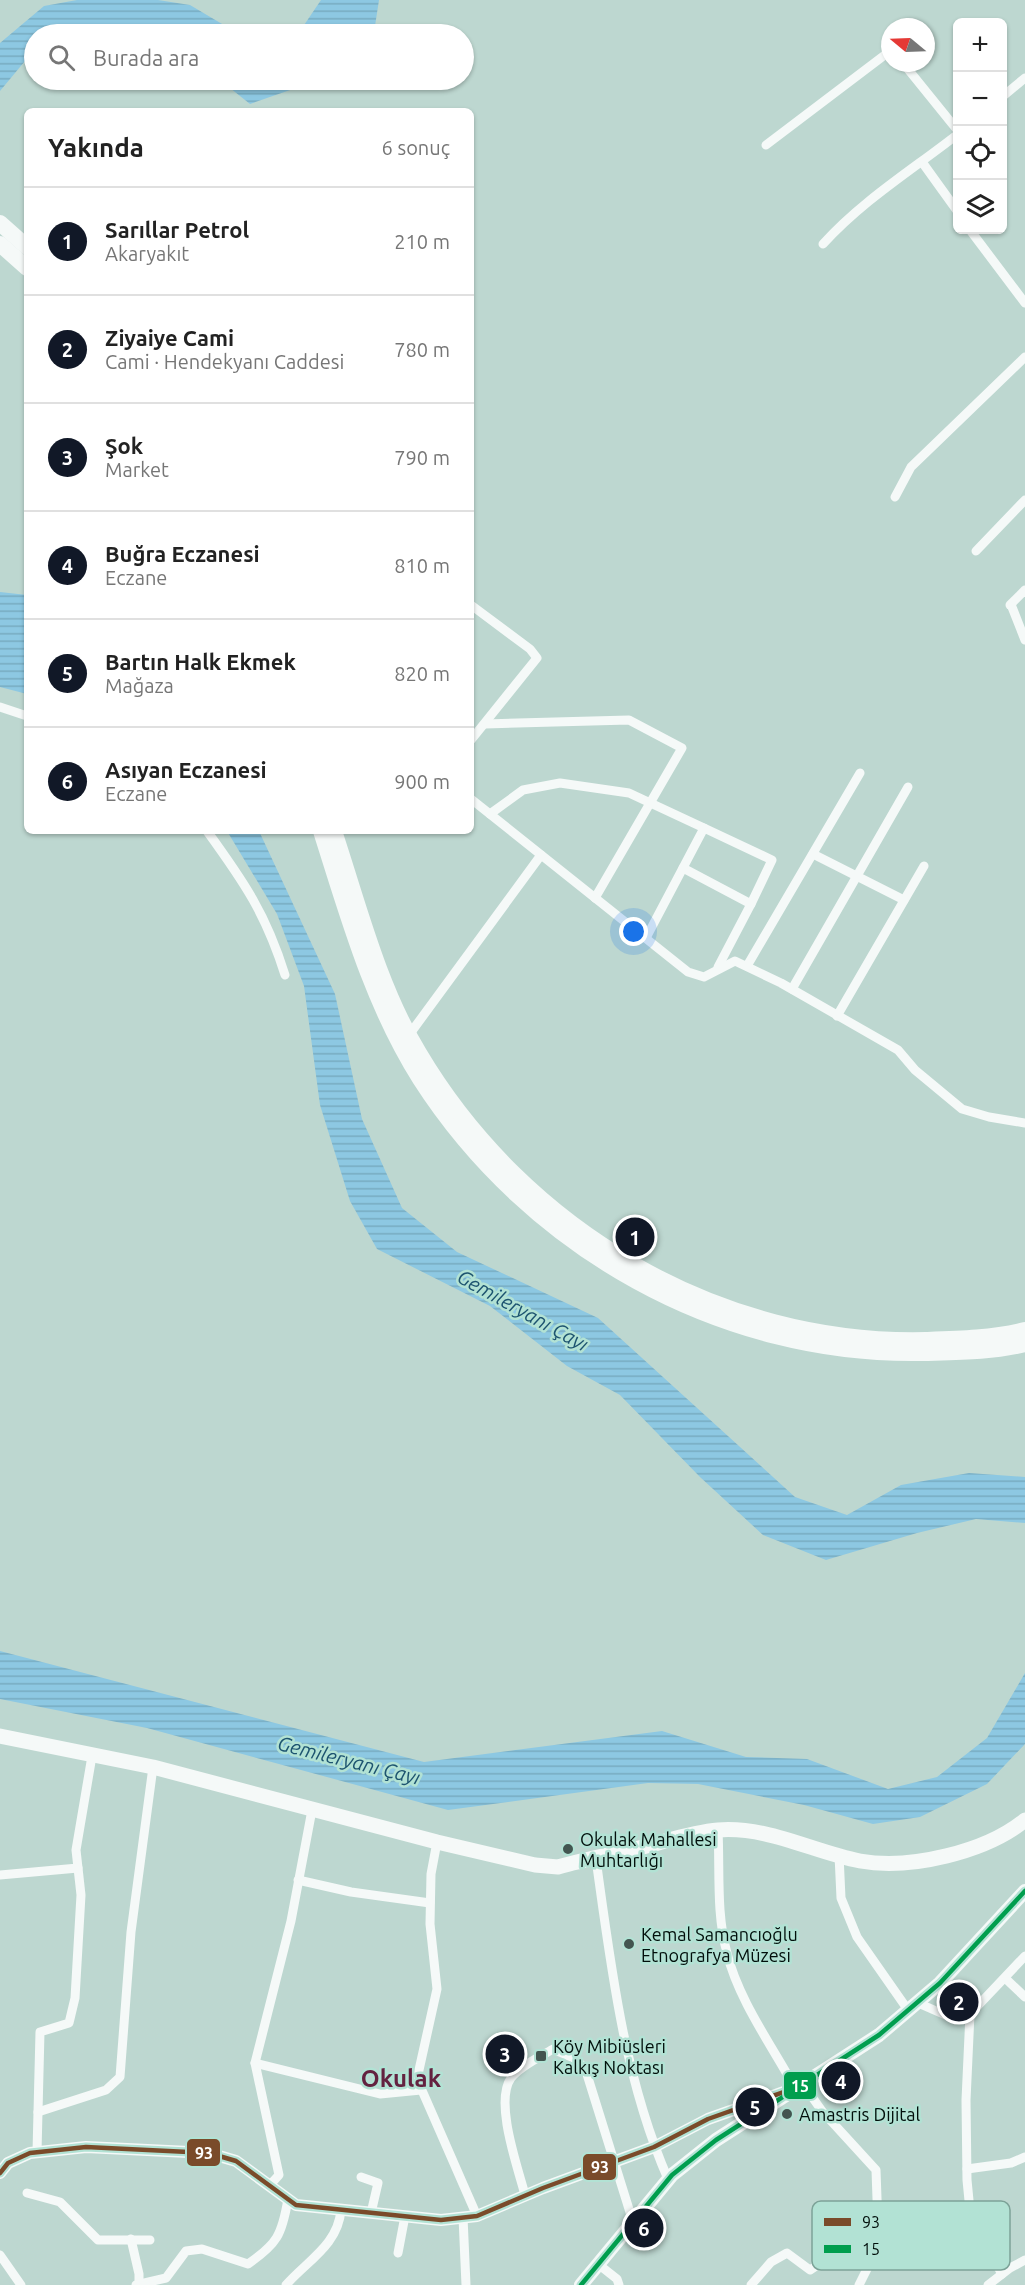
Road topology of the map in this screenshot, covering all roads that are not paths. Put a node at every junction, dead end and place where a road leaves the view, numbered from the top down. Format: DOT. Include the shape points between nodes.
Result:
graph roads {
  1 [pos="881,58"];
  2 [pos="910,72"];
  3 [pos="1025,78"];
  4 [pos="1007,93"];
  5 [pos="953,127"];
  6 [pos="953,135"];
  7 [pos="766,145"];
  8 [pos="922,162"];
  9 [pos="953,206"];
  10 [pos="0,224"];
  11 [pos="973,234"];
  12 [pos="0,244"];
  13 [pos="24,244"];
  14 [pos="823,244"];
  15 [pos="24,265"];
  16 [pos="1024,302"];
  17 [pos="1025,357"];
  18 [pos="895,497"];
  19 [pos="1025,500"];
  20 [pos="976,551"];
  21 [pos="1025,590"];
  22 [pos="474,607"];
  23 [pos="1025,640"];
  24 [pos="0,707"];
  25 [pos="24,715"];
  26 [pos="485,724"];
  27 [pos="474,737"];
  28 [pos="860,773"];
  29 [pos="908,786"];
  30 [pos="474,801"];
  31 [pos="650,803"];
  32 [pos="490,814"];
  33 [pos="704,828"];
  34 [pos="209,834"];
  35 [pos="322,834"];
  36 [pos="335,834"];
  37 [pos="813,854"];
  38 [pos="541,855"];
  39 [pos="924,866"];
  40 [pos="683,867"];
  41 [pos="857,875"];
  42 [pos="596,898"];
  43 [pos="904,900"];
  44 [pos="751,904"];
  45 [pos="646,938"];
  46 [pos="747,966"];
  47 [pos="718,967"];
  48 [pos="285,975"];
  49 [pos="792,990"];
  50 [pos="837,1016"];
  51 [pos="409,1035"];
  52 [pos="1025,1123"];
  53 [pos="1025,1330"];
  54 [pos="1025,1344"];
  55 [pos="0,1736"];
  56 [pos="92,1756"];
  57 [pos="153,1767"];
  58 [pos="312,1810"];
  59 [pos="1025,1820"];
  60 [pos="718,1830"];
  61 [pos="437,1842"];
  62 [pos="840,1855"];
  63 [pos="596,1859"];
  64 [pos="78,1868"];
  65 [pos="0,1875"];
  66 [pos="298,1880"];
  67 [pos="1025,1891"];
  68 [pos="430,1903"];
  69 [pos="1025,1956"];
  70 [pos="1005,1978"];
  71 [pos="1025,1997"];
  72 [pos="913,2007"];
  73 [pos="970,2013"];
  74 [pos="255,2063"];
  75 [pos="799,2086"];
  76 [pos="421,2090"];
  77 [pos="38,2112"];
  78 [pos="654,2147"];
  79 [pos="37,2152"];
  80 [pos="1025,2157"];
  81 [pos="615,2162"];
  82 [pos="967,2169"];
  83 [pos="0,2174"];
  84 [pos="361,2178"];
  85 [pos="668,2179"];
  86 [pos="269,2186"];
  87 [pos="27,2193"];
  88 [pos="525,2195"];
  89 [pos="288,2199"];
  90 [pos="877,2201"];
  91 [pos="969,2201"];
  92 [pos="341,2210"];
  93 [pos="371,2213"];
  94 [pos="405,2216"];
  95 [pos="477,2216"];
  96 [pos="463,2217"];
  97 [pos="633,2222"];
  98 [pos="131,2239"];
  99 [pos="150,2240"];
  100 [pos="398,2253"];
  101 [pos="0,2255"];
  102 [pos="1025,2260"];
  103 [pos="598,2264"];
  104 [pos="812,2269"];
  105 [pos="1010,2269"];
  106 [pos="866,2270"];
  107 [pos="1000,2270"];
  108 [pos="1009,2270"];
  109 [pos="1002,2274"];
  110 [pos="169,2282"];
  111 [pos="138,2284"];
  112 [pos="21,2285"];
  113 [pos="286,2285"];
  114 [pos="466,2285"];
  115 [pos="580,2285"];
  116 [pos="619,2285"];
  117 [pos="751,2285"];
  118 [pos="859,2285"];
  119 [pos="988,2285"];
  1 -- 7 [label="street"];
  2 -- 5 [label="street"];
  3 -- 4 [label="street"];
  6 -- 8 [label="street"];
  8 -- 9 [label="street"];
  8 -- 14 [label="street" via="863,203"];
  10 -- 13 [label="highway"];
  11 -- 16 [label="street"];
  12 -- 15 [label="highway"];
  17 -- 18 [label="street" via="911,467"];
  19 -- 20 [label="street"];
  21 -- 23 [label="street" via="1011,606"];
  22 -- 26 [label="street" via="537,658"];
  24 -- 25 [label="street"];
  26 -- 27 [label="street"];
  26 -- 31 [label="street" via="629,720 682,748"];
  28 -- 37 [label="street"];
  29 -- 41 [label="street"];
  30 -- 32 [label="street"];
  31 -- 32 [label="street" via="629,793 560,783 523,790"];
  31 -- 33 [label="street"];
  31 -- 42 [label="street"];
  32 -- 38 [label="street"];
  33 -- 40 [label="street"];
  33 -- 44 [label="street" via="772,860"];
  34 -- 48 [label="street" via="250,891 273,936"];
  35 -- 54 [label="highway" via="352,930 396,1038 447,1117 499,1178 542,1218 614,1269 662,1296 705,1316 759,1333 888,1354 960,1352"];
  36 -- 51 [label="highway" via="371,946"];
  37 -- 41 [label="street"];
  37 -- 46 [label="street"];
  38 -- 42 [label="street"];
  38 -- 51 [label="street"];
  39 -- 43 [label="street"];
  40 -- 44 [label="street"];
  40 -- 45 [label="street"];
  41 -- 43 [label="street"];
  41 -- 49 [label="street"];
  42 -- 45 [label="street"];
  43 -- 50 [label="street"];
  44 -- 47 [label="street"];
  45 -- 47 [label="street" via="688,972 704,977"];
  46 -- 47 [label="street" via="735,961"];
  46 -- 49 [label="street"];
  49 -- 50 [label="street"];
  50 -- 52 [label="street" via="898,1050 915,1070 962,1109"];
  51 -- 53 [label="highway" via="449,1098 528,1189 631,1265 686,1293 774,1323 883,1341"];
  55 -- 56 [label="main road"];
  56 -- 57 [label="main road"];
  56 -- 64 [label="street" via="76,1850"];
  57 -- 58 [label="main road"];
  57 -- 77 [label="street" via="131,1932 120,2077 106,2090"];
  58 -- 61 [label="main road"];
  58 -- 66 [label="street"];
  59 -- 62 [label="main road" via="978,1846 936,1858 886,1863"];
  60 -- 62 [label="main road" via="754,1830"];
  60 -- 63 [label="main road"];
  60 -- 75 [label="street" via="722,1926 729,1962"];
  61 -- 63 [label="main road" via="535,1865 558,1867"];
  61 -- 68 [label="street"];
  62 -- 72 [label="street" via="841,1898 857,1937"];
  63 -- 78 [label="street" via="619,2019"];
  64 -- 65 [label="street"];
  64 -- 77 [label="street" via="81,1895 75,1998 69,2023 40,2032"];
  66 -- 68 [label="street"];
  66 -- 74 [label="street"];
  67 -- 72 [label="main road"];
  68 -- 76 [label="street" via="437,1989 417,2079"];
  69 -- 70 [label="street"];
  70 -- 71 [label="street"];
  70 -- 73 [label="street"];
  72 -- 73 [label="street" via="950,2017"];
  72 -- 75 [label="main road" via="879,2035"];
  73 -- 82 [label="street"];
  74 -- 76 [label="street" via="380,2094"];
  74 -- 86 [label="street" via="279,2175"];
  75 -- 78 [label="street" via="708,2119"];
  75 -- 85 [label="main road" via="716,2140"];
  75 -- 90 [label="street" via="876,2170"];
  76 -- 95 [label="street"];
  77 -- 79 [label="street"];
  78 -- 81 [label="street"];
  78 -- 85 [label="street"];
  79 -- 83 [label="street" via="8,2163"];
  79 -- 86 [label="street" via="86,2147 209,2154 236,2161"];
  80 -- 82 [label="street" via="1011,2163"];
  81 -- 88 [label="street"];
  81 -- 88 [label="street" via="585,2068 553,2049 512,2077 506,2088 511,2143"];
  81 -- 97 [label="street"];
  82 -- 91 [label="street"];
  84 -- 93 [label="street" via="378,2182"];
  85 -- 97 [label="main road"];
  86 -- 89 [label="street"];
  87 -- 98 [label="street" via="60,2202 98,2240"];
  88 -- 95 [label="street"];
  89 -- 92 [label="street" via="296,2205"];
  89 -- 110 [label="street" via="285,2218 272,2248 248,2264 202,2249 186,2250"];
  92 -- 93 [label="street"];
  92 -- 113 [label="street" via="332,2240"];
  93 -- 94 [label="street"];
  94 -- 96 [label="street" via="441,2220"];
  94 -- 100 [label="street"];
  95 -- 96 [label="street"];
  96 -- 114 [label="street"];
  97 -- 103 [label="main road"];
  98 -- 99 [label="street"];
  98 -- 111 [label="street"];
  101 -- 112 [label="street"];
  102 -- 105 [label="street"];
  103 -- 115 [label="main road"];
  103 -- 116 [label="street" via="617,2278"];
  104 -- 117 [label="street" via="787,2253 771,2262"];
  106 -- 118 [label="street"];
  107 -- 109 [label="street"];
  108 -- 109 [label="street"];
  109 -- 119 [label="street"];
  110 -- 111 [label="street"];
}
